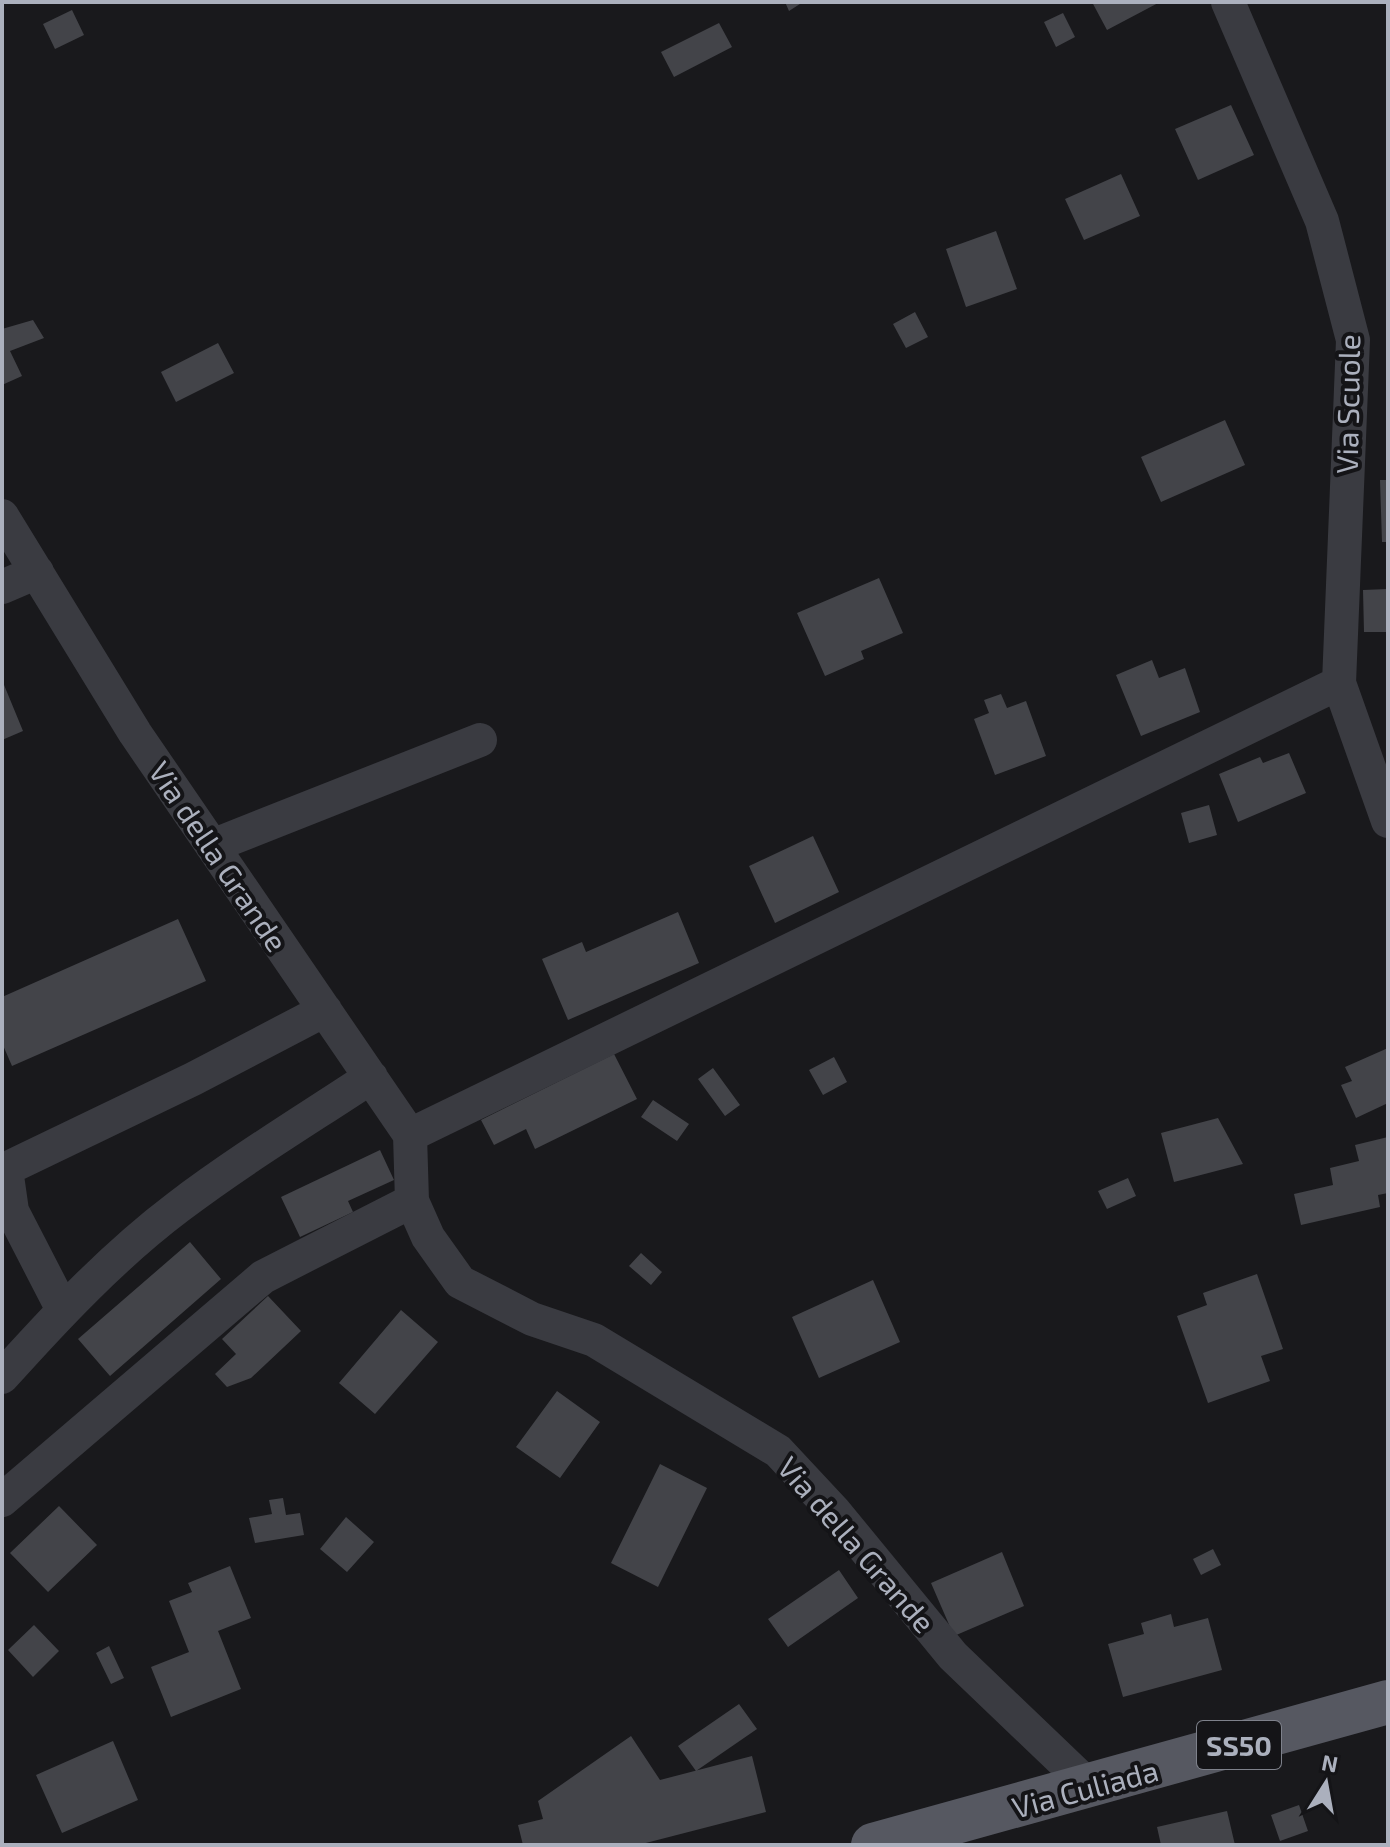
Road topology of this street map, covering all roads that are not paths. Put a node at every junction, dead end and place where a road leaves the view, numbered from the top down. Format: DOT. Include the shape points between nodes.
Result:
graph roads {
  1 [pos="1228,2"];
  2 [pos="2,516"];
  3 [pos="37,572"];
  4 [pos="2,587"];
  5 [pos="1339,683"];
  6 [pos="480,740"];
  7 [pos="1388,821"];
  8 [pos="212,846"];
  9 [pos="325,1010"];
  10 [pos="371,1077"];
  11 [pos="410,1135"];
  12 [pos="4,1170"];
  13 [pos="412,1201"];
  14 [pos="63,1310"];
  15 [pos="2,1377"];
  16 [pos="2,1500"];
  17 [pos="1388,1702"];
  18 [pos="1090,1787"];
  19 [pos="873,1845"];
  1 -- 5 [label="street, Via Scuole" via="1322,221 1353,340"];
  2 -- 3 [label="street, Via della Grande"];
  3 -- 4 [label="street"];
  3 -- 8 [label="street, Via della Grande" via="135,733"];
  5 -- 7 [label="street, Via Scuole"];
  5 -- 11 [label="street"];
  6 -- 8 [label="street"];
  8 -- 9 [label="street, Via della Grande"];
  9 -- 10 [label="street, Via della Grande"];
  9 -- 12 [label="street"];
  10 -- 11 [label="street, Via della Grande"];
  10 -- 14 [label="street" via="270,1140 175,1209"];
  11 -- 13 [label="street, Via della Grande"];
  12 -- 14 [label="street" via="12,1211"];
  13 -- 16 [label="street" via="263,1277"];
  13 -- 18 [label="street, Via della Grande" via="428,1237 460,1282 532,1319 594,1340 778,1451 953,1656"];
  14 -- 15 [label="street"];
  17 -- 18 [label="main road, Via Culiada / SS50"];
  18 -- 19 [label="main road, Via Culiada / SS50"];
}
